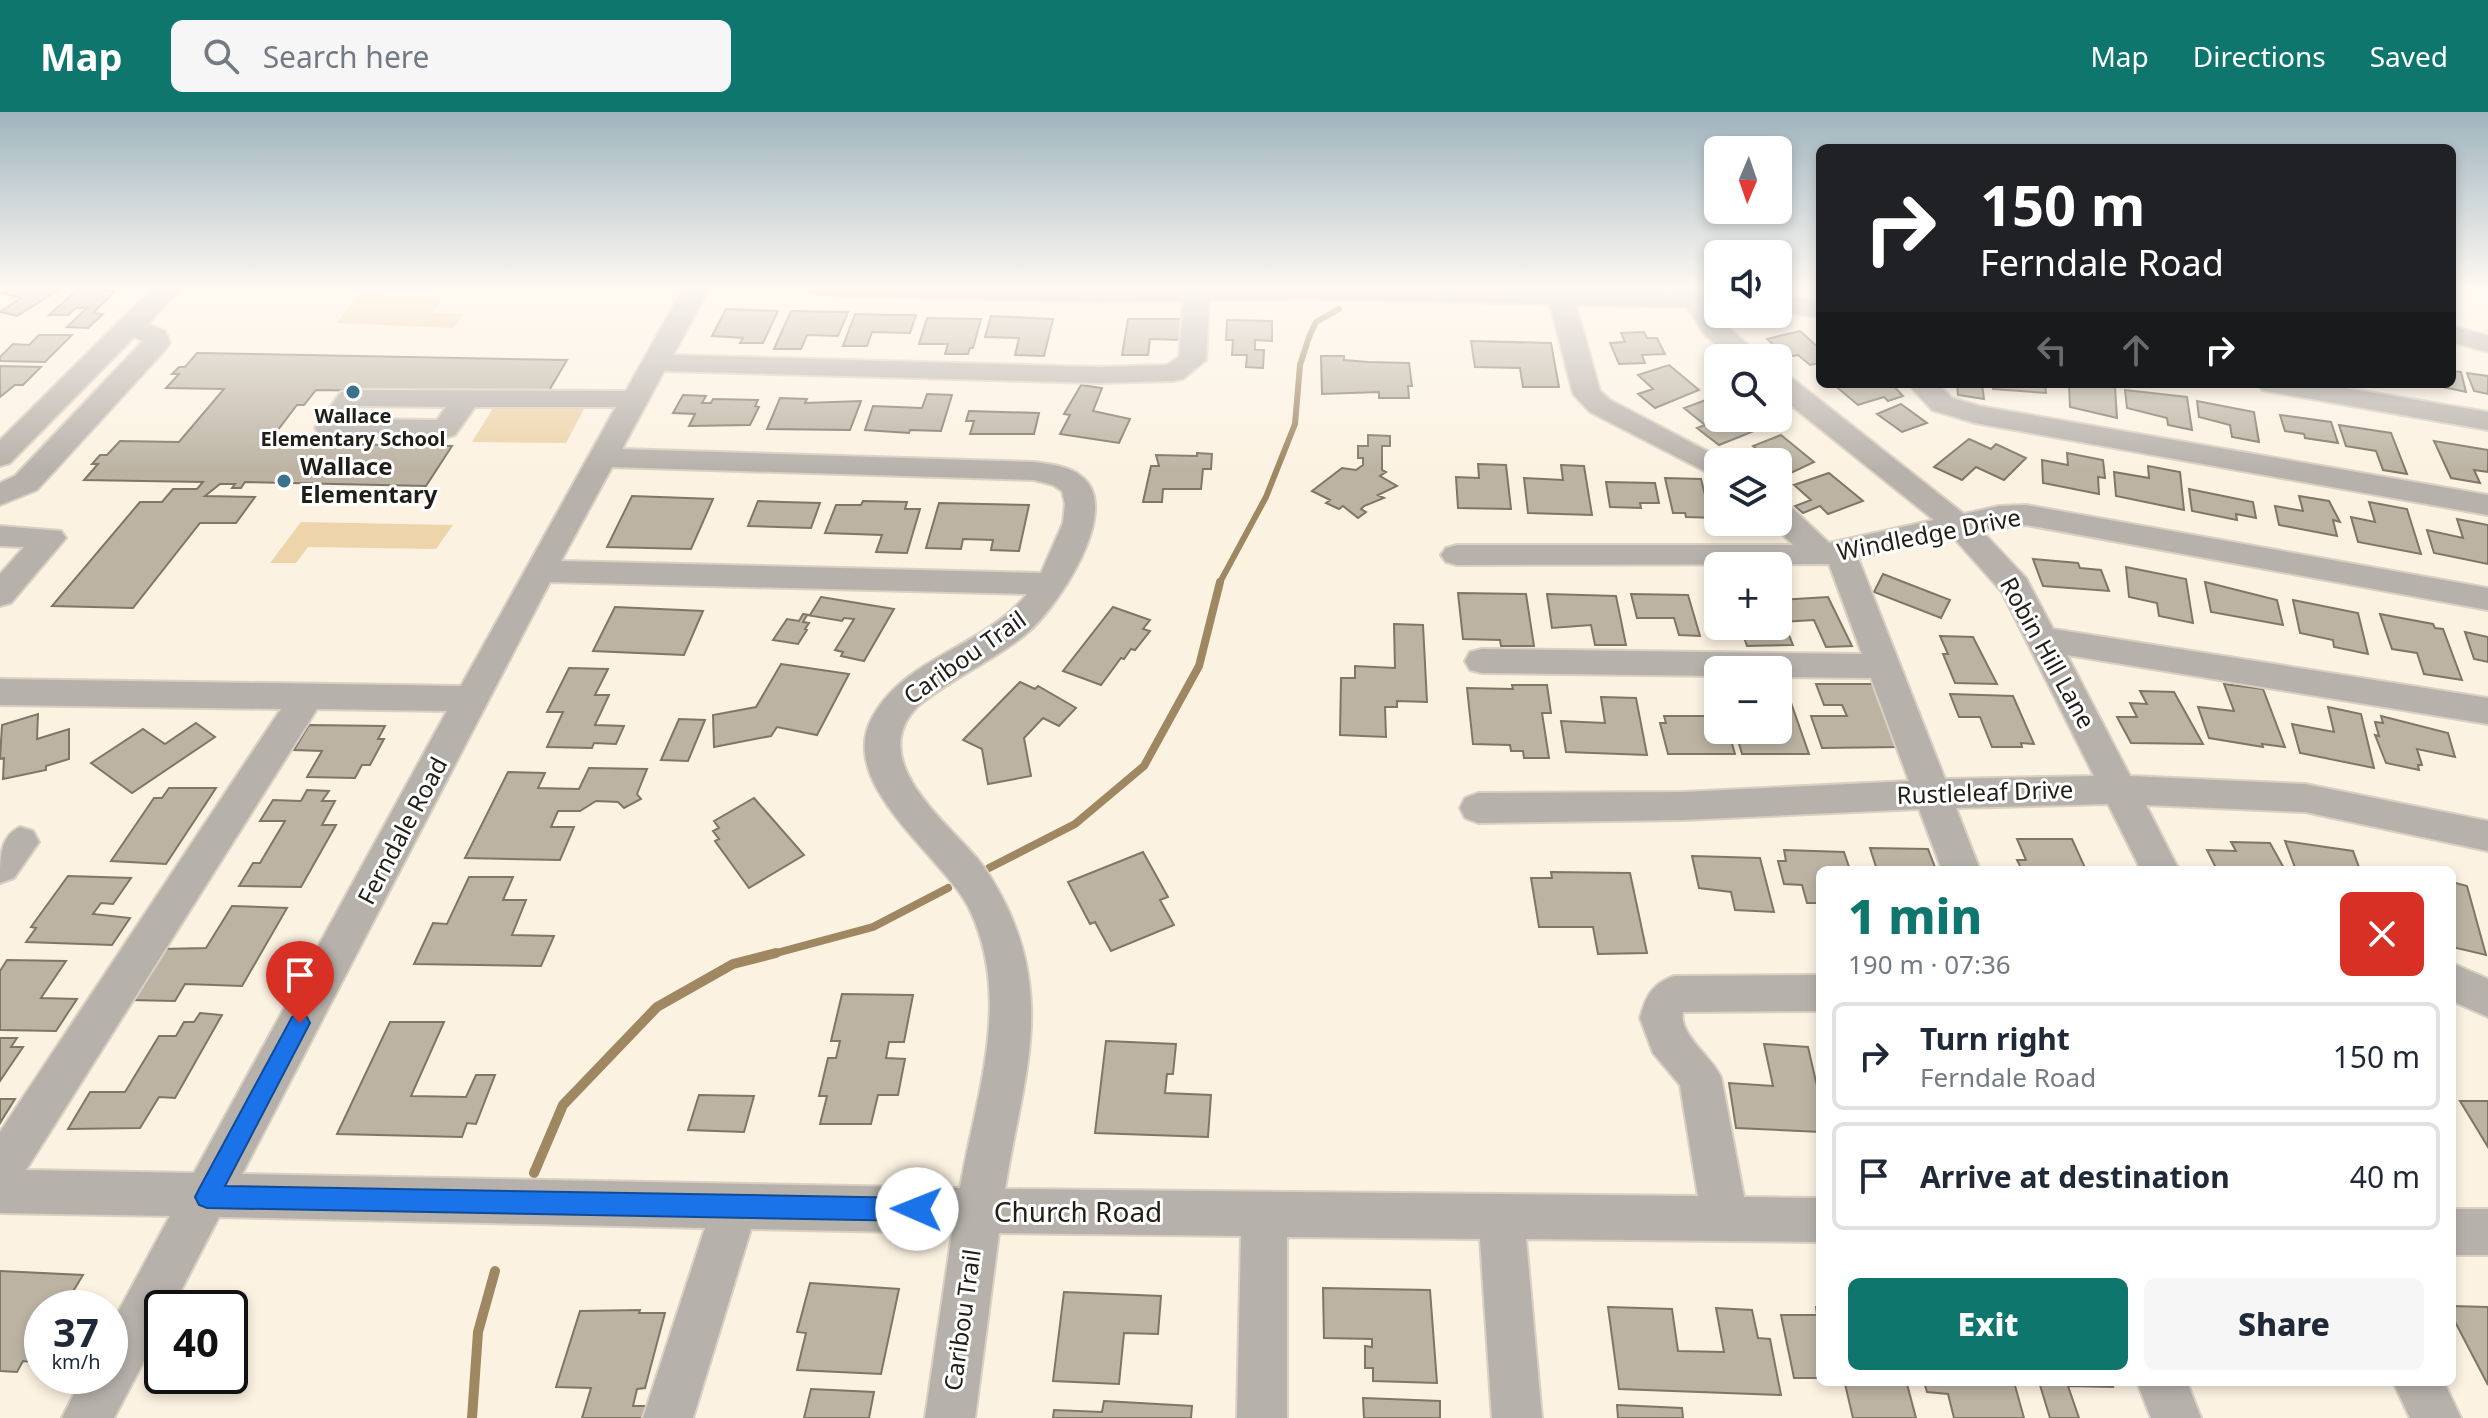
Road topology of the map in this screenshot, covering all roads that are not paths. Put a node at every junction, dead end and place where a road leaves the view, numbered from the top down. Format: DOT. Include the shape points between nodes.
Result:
graph roads {
  1 [pos="109,348"];
  2 [pos="152,348"];
  3 [pos="664,348"];
  4 [pos="1193,348"];
  5 [pos="1573,348"];
  6 [pos="656,363"];
  7 [pos="1926,388"];
  8 [pos="2316,388"];
  9 [pos="1792,392"];
  10 [pos="2403,396"];
  11 [pos="467,398"];
  12 [pos="635,399"];
  13 [pos="2488,421"];
  14 [pos="0,457"];
  15 [pos="602,458"];
  16 [pos="1704,462"];
  17 [pos="0,495"];
  18 [pos="2488,505"];
  19 [pos="1792,523"];
  20 [pos="1959,525"];
  21 [pos="0,536"];
  22 [pos="1832,554"];
  23 [pos="1457,555"];
  24 [pos="540,571"];
  25 [pos="1053,584"];
  26 [pos="0,595"];
  27 [pos="2488,599"];
  28 [pos="2044,639"];
  29 [pos="1482,661"];
  30 [pos="1886,666"];
  31 [pos="0,692"];
  32 [pos="308,695"];
  33 [pos="474,699"];
  34 [pos="2488,711"];
  35 [pos="2120,790"];
  36 [pos="1933,794"];
  37 [pos="1478,808"];
  38 [pos="2488,836"];
  39 [pos="1960,866"];
  40 [pos="2158,866"];
  41 [pos="2456,983"];
  42 [pos="1816,993"];
  43 [pos="2488,999"];
  44 [pos="0,1171"];
  45 [pos="0,1191"];
  46 [pos="207,1197"];
  47 [pos="735,1206"];
  48 [pos="978,1211"];
  49 [pos="1264,1213"];
  50 [pos="1501,1215"];
  51 [pos="1725,1219"];
  52 [pos="1816,1220"];
  53 [pos="2456,1232"];
  54 [pos="2488,1232"];
  55 [pos="128,1343"];
  56 [pos="2164,1386"];
  57 [pos="2420,1386"];
  58 [pos="100,1394"];
  59 [pos="87,1418"];
  60 [pos="668,1418"];
  61 [pos="950,1418"];
  62 [pos="1262,1418"];
  63 [pos="1517,1418"];
  64 [pos="2176,1418"];
  65 [pos="2436,1418"];
  1 -- 14 [label="street"];
  2 -- 17 [label="street" via="26,483"];
  3 -- 6 [label="street, Ferndale Road"];
  4 -- 6 [label="street" via="1192,360 1173,373"];
  5 -- 16 [label="street" via="1587,394 1600,406"];
  6 -- 12 [label="street, Ferndale Road"];
  7 -- 18 [label="street" via="1942,404 1975,414"];
  8 -- 10 [label="street"];
  9 -- 20 [label="street, Robin Hill Lane"];
  10 -- 13 [label="street"];
  11 -- 12 [label="street"];
  12 -- 15 [label="street, Ferndale Road"];
  15 -- 24 [label="street, Ferndale Road"];
  15 -- 25 [label="street, Caribou Trail" via="1034,471 1066,477 1082,499 1078,528"];
  19 -- 22 [label="street"];
  20 -- 22 [label="street, Windledge Drive"];
  20 -- 27 [label="street, Windledge Drive" via="1999,516 2059,518"];
  20 -- 28 [label="street, Robin Hill Lane" via="2015,586"];
  21 -- 26 [label="street" via="50,538"];
  22 -- 23 [label="street, Windledge Drive"];
  22 -- 30 [label="street"];
  24 -- 25 [label="street"];
  24 -- 33 [label="street, Ferndale Road"];
  25 -- 48 [label="street, Caribou Trail" via="1030,614 1002,637 894,708 882,737 881,760 897,788 977,887 1002,946 1012,989"];
  28 -- 34 [label="street"];
  28 -- 35 [label="street, Robin Hill Lane"];
  29 -- 30 [label="street"];
  30 -- 36 [label="street"];
  31 -- 32 [label="street"];
  32 -- 33 [label="street"];
  32 -- 44 [label="street"];
  33 -- 46 [label="street, Ferndale Road"];
  35 -- 36 [label="street, Rustleleaf Drive"];
  35 -- 38 [label="street, Rustleleaf Drive" via="2305,798"];
  35 -- 40 [label="street, Robin Hill Lane"];
  36 -- 37 [label="street, Rustleleaf Drive" via="1683,806"];
  36 -- 39 [label="street"];
  41 -- 43 [label="street"];
  42 -- 51 [label="street" via="1696,992 1674,994 1665,1003 1661,1018 1668,1040 1700,1077"];
  45 -- 46 [label="street, Church Road"];
  46 -- 47 [label="street, Church Road"];
  46 -- 55 [label="street, Ferndale Road"];
  47 -- 48 [label="street, Church Road"];
  47 -- 60 [label="street"];
  48 -- 49 [label="street, Church Road"];
  48 -- 61 [label="street, Caribou Trail"];
  49 -- 50 [label="street, Church Road"];
  49 -- 62 [label="street"];
  50 -- 51 [label="street, Church Road"];
  50 -- 63 [label="street"];
  51 -- 52 [label="street, Church Road"];
  53 -- 54 [label="street"];
  56 -- 64 [label="street"];
  57 -- 65 [label="street"];
  58 -- 59 [label="street, Ferndale Road"];
}
